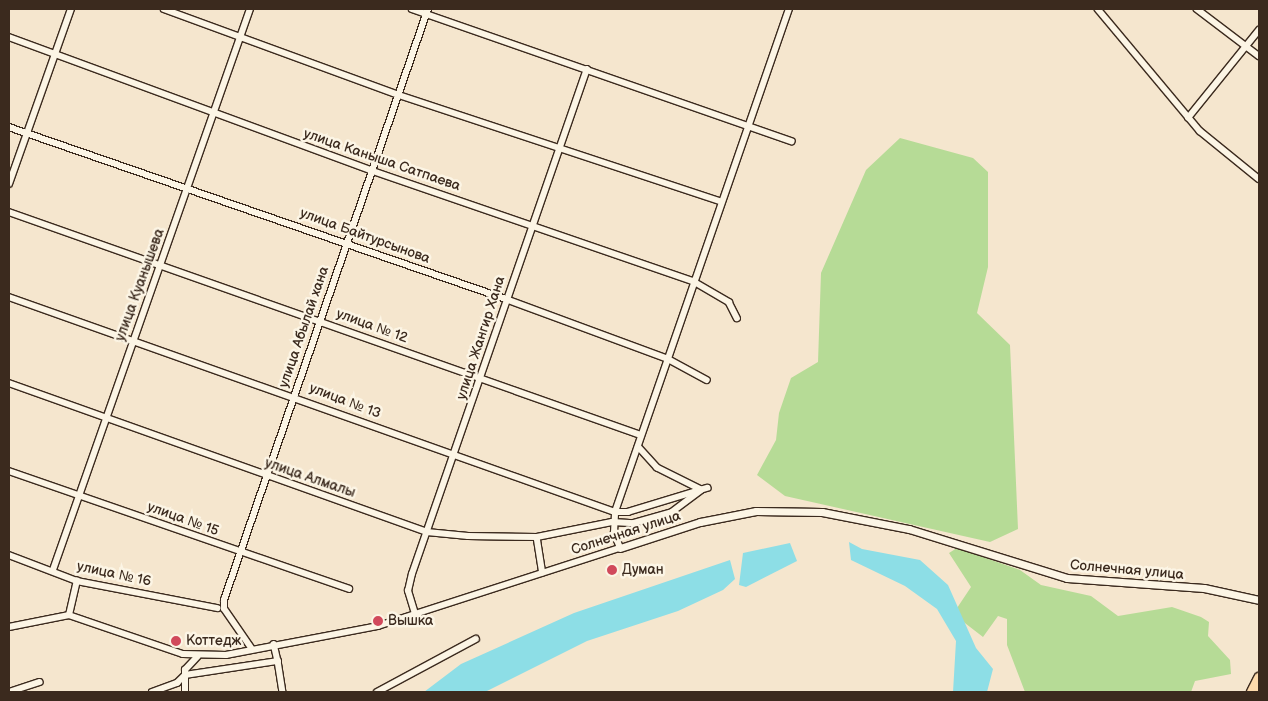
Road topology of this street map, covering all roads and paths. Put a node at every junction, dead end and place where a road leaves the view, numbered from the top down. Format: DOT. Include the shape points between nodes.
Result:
graph roads {
  1 [pos="71,9"];
  2 [pos="164,9"];
  3 [pos="250,9"];
  4 [pos="412,9"];
  5 [pos="789,9"];
  6 [pos="1197,9"];
  7 [pos="1101,10"];
  8 [pos="427,12"];
  9 [pos="1259,30"];
  10 [pos="240,36"];
  11 [pos="9,37"];
  12 [pos="1247,47"];
  13 [pos="54,56"];
  14 [pos="1259,56"];
  15 [pos="587,69"];
  16 [pos="399,94"];
  17 [pos="215,114"];
  18 [pos="1188,118"];
  19 [pos="9,127"];
  20 [pos="749,128"];
  21 [pos="26,134"];
  22 [pos="792,141"];
  23 [pos="562,146"];
  24 [pos="373,171"];
  25 [pos="1259,179"];
  26 [pos="9,184"];
  27 [pos="190,187"];
  28 [pos="720,201"];
  29 [pos="9,212"];
  30 [pos="536,224"];
  31 [pos="346,242"];
  32 [pos="159,265"];
  33 [pos="693,282"];
  34 [pos="9,297"];
  35 [pos="506,299"];
  36 [pos="737,318"];
  37 [pos="320,320"];
  38 [pos="133,339"];
  39 [pos="668,359"];
  40 [pos="482,379"];
  41 [pos="707,380"];
  42 [pos="9,383"];
  43 [pos="294,395"];
  44 [pos="107,418"];
  45 [pos="641,436"];
  46 [pos="638,446"];
  47 [pos="454,456"];
  48 [pos="9,470"];
  49 [pos="265,476"];
  50 [pos="707,488"];
  51 [pos="701,490"];
  52 [pos="78,495"];
  53 [pos="614,512"];
  54 [pos="612,522"];
  55 [pos="427,532"];
  56 [pos="537,536"];
  57 [pos="620,548"];
  58 [pos="239,552"];
  59 [pos="9,555"];
  60 [pos="53,570"];
  61 [pos="543,573"];
  62 [pos="77,581"];
  63 [pos="349,589"];
  64 [pos="1259,600"];
  65 [pos="216,608"];
  66 [pos="415,614"];
  67 [pos="69,615"];
  68 [pos="9,627"];
  69 [pos="476,639"];
  70 [pos="274,644"];
  71 [pos="251,648"];
  72 [pos="197,656"];
  73 [pos="278,661"];
  74 [pos="185,675"];
  75 [pos="1259,678"];
  76 [pos="39,682"];
  77 [pos="9,692"];
  78 [pos="152,692"];
  79 [pos="185,692"];
  80 [pos="284,692"];
  81 [pos="377,692"];
  82 [pos="1252,692"];
  1 -- 13 [label="street"];
  2 -- 10 [label="street"];
  3 -- 10 [label="street, улица Куанышева"];
  4 -- 8 [label="street"];
  5 -- 20 [label="street"];
  6 -- 12 [label="street"];
  7 -- 18 [label="street"];
  8 -- 15 [label="street"];
  8 -- 16 [label="street, улица Абылай хана"];
  9 -- 12 [label="street"];
  10 -- 16 [label="street"];
  10 -- 17 [label="street, улица Куанышева"];
  11 -- 13 [label="street, улица Каныша Сатпаева"];
  12 -- 14 [label="street"];
  12 -- 18 [label="street"];
  13 -- 17 [label="street, улица Каныша Сатпаева"];
  13 -- 21 [label="street"];
  15 -- 20 [label="street"];
  15 -- 23 [label="street, улица Жангир Хана"];
  16 -- 23 [label="street"];
  16 -- 24 [label="street, улица Абылай хана"];
  17 -- 24 [label="street, улица Каныша Сатпаева"];
  17 -- 27 [label="street, улица Куанышева"];
  18 -- 25 [label="street"];
  19 -- 21 [label="street, улица Байтурсынова"];
  20 -- 22 [label="street"];
  20 -- 28 [label="street"];
  21 -- 26 [label="street"];
  21 -- 27 [label="street, улица Байтурсынова"];
  23 -- 28 [label="street"];
  23 -- 30 [label="street, улица Жангир Хана"];
  24 -- 30 [label="street, улица Каныша Сатпаева"];
  24 -- 31 [label="street, улица Абылай хана"];
  27 -- 31 [label="street, улица Байтурсынова"];
  27 -- 32 [label="street, улица Куанышева"];
  28 -- 33 [label="street"];
  29 -- 32 [label="street, улица № 12"];
  30 -- 33 [label="street, улица Каныша Сатпаева"];
  30 -- 35 [label="street, улица Жангир Хана"];
  31 -- 35 [label="street, улица Байтурсынова"];
  31 -- 37 [label="street, улица Абылай хана"];
  32 -- 37 [label="street, улица № 12"];
  32 -- 38 [label="street, улица Куанышева"];
  33 -- 36 [label="street, улица Каныша Сатпаева" via="729,302"];
  33 -- 39 [label="street"];
  34 -- 38 [label="street, улица № 13"];
  35 -- 39 [label="street, улица Байтурсынова"];
  35 -- 40 [label="street, улица Жангир Хана"];
  37 -- 40 [label="street, улица № 12"];
  37 -- 43 [label="street, улица Абылай хана"];
  38 -- 43 [label="street, улица № 13"];
  38 -- 44 [label="street, улица Куанышева"];
  39 -- 41 [label="street, улица Байтурсынова"];
  39 -- 45 [label="street"];
  40 -- 45 [label="street, улица № 12"];
  40 -- 47 [label="street, улица Жангир Хана"];
  42 -- 44 [label="street, улица Алмалы"];
  43 -- 47 [label="street, улица № 13"];
  43 -- 49 [label="street, улица Абылай хана"];
  44 -- 49 [label="street, улица Алмалы"];
  44 -- 52 [label="street, улица Куанышева"];
  45 -- 46 [label="street"];
  46 -- 51 [label="street" via="657,468"];
  46 -- 53 [label="street"];
  47 -- 53 [label="street, улица № 13"];
  47 -- 55 [label="street, улица Жангир Хана"];
  48 -- 52 [label="street, улица № 15"];
  49 -- 55 [label="street, улица Алмалы"];
  49 -- 58 [label="street, улица Абылай хана"];
  50 -- 51 [label="street"];
  51 -- 53 [label="street" via="628,512"];
  51 -- 54 [label="street, улица Алмалы" via="672,512 634,523"];
  52 -- 58 [label="street, улица № 15"];
  52 -- 60 [label="street, улица Куанышева"];
  53 -- 54 [label="street"];
  54 -- 56 [label="street, улица Алмалы"];
  54 -- 57 [label="street"];
  55 -- 56 [label="street, улица Алмалы"];
  55 -- 66 [label="street, улица Жангир Хана" via="408,591"];
  56 -- 61 [label="street"];
  57 -- 61 [label="street, Солнечная улица"];
  57 -- 64 [label="street, Солнечная улица" via="700,522 756,511 822,512 937,536 1067,578 1204,588"];
  58 -- 63 [label="street, улица № 15"];
  58 -- 71 [label="street, улица Абылай хана" via="224,609"];
  59 -- 60 [label="street, улица № 16"];
  60 -- 62 [label="street, улица № 16"];
  61 -- 66 [label="street, Солнечная улица"];
  62 -- 65 [label="street, улица № 16"];
  62 -- 67 [label="street"];
  66 -- 70 [label="street, Солнечная улица" via="378,626"];
  67 -- 68 [label="street, Солнечная улица"];
  67 -- 72 [label="street, Солнечная улица"];
  69 -- 81 [label="street"];
  70 -- 71 [label="street, Солнечная улица"];
  70 -- 73 [label="street"];
  71 -- 72 [label="street, Солнечная улица"];
  72 -- 74 [label="street"];
  73 -- 74 [label="street"];
  73 -- 80 [label="street"];
  74 -- 78 [label="street"];
  74 -- 79 [label="street"];
  75 -- 82 [label="highway"];
  76 -- 77 [label="street"];
}
